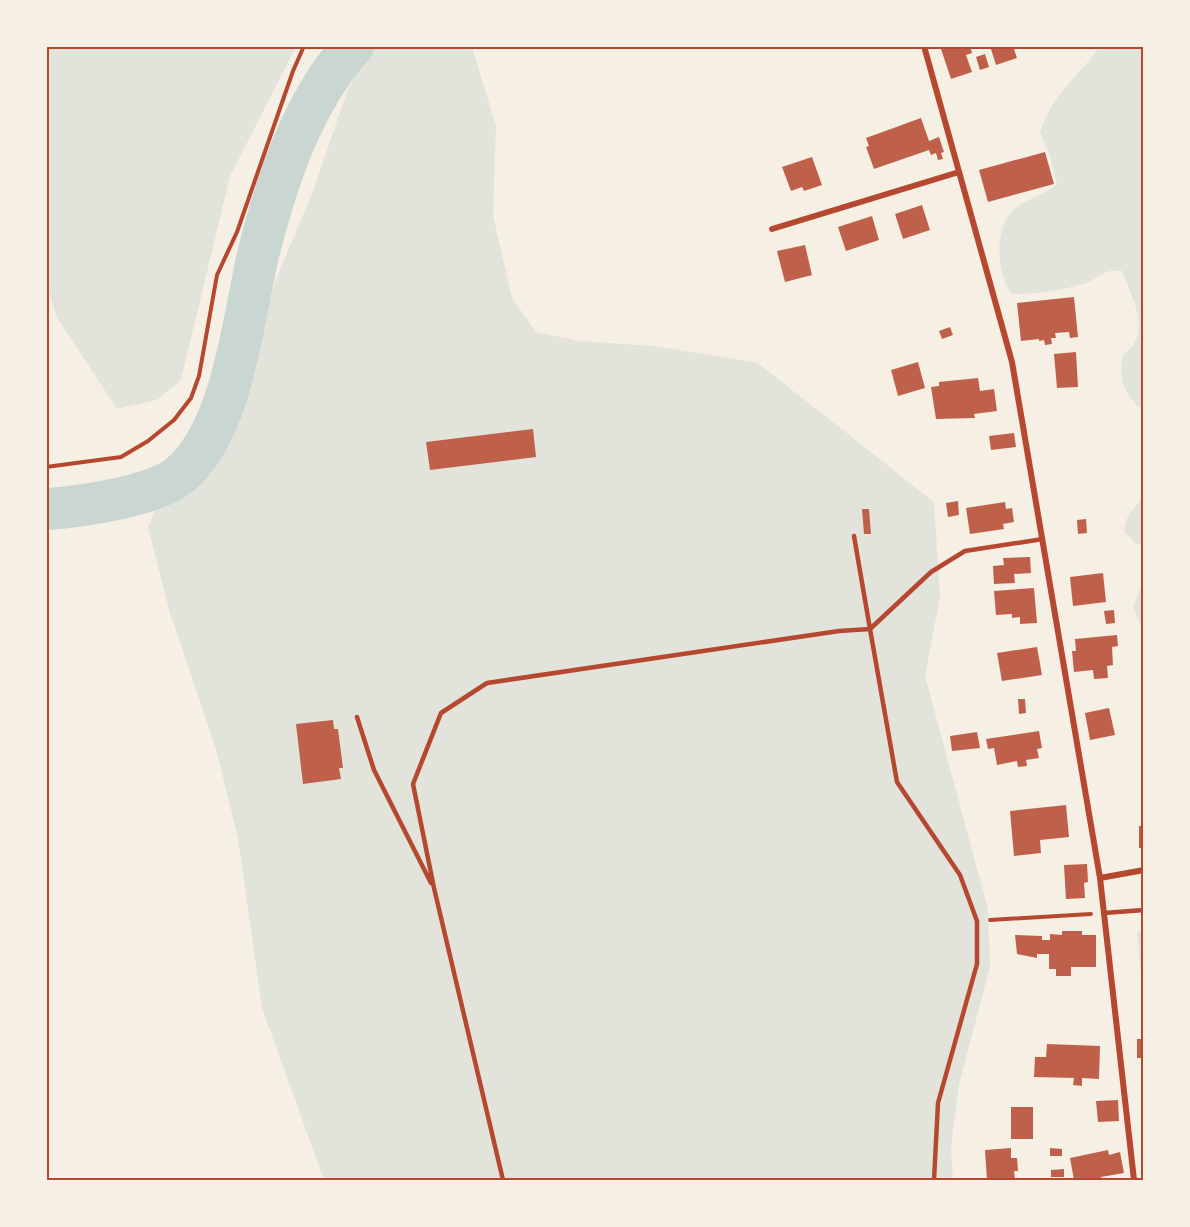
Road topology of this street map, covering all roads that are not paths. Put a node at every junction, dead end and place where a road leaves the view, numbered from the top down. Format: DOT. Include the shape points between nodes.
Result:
graph roads {
  1 [pos="924,46"];
  2 [pos="959,172"];
  3 [pos="772,229"];
  4 [pos="854,536"];
  5 [pos="1043,539"];
  6 [pos="870,629"];
  7 [pos="357,717"];
  8 [pos="1143,870"];
  9 [pos="1100,878"];
  10 [pos="434,888"];
  11 [pos="1143,910"];
  12 [pos="1104,913"];
  13 [pos="503,1180"];
  14 [pos="934,1180"];
  15 [pos="1134,1180"];
  1 -- 2 [label="street"];
  2 -- 3 [label="street"];
  2 -- 5 [label="street" via="1012,362"];
  4 -- 6 [label="lane"];
  5 -- 6 [label="lane" via="964,551 931,572"];
  5 -- 9 [label="street"];
  6 -- 10 [label="lane" via="487,683 441,713 413,783"];
  6 -- 14 [label="lane" via="897,782 960,875 977,921 977,964 938,1103"];
  7 -- 10 [label="lane" via="374,770"];
  8 -- 9 [label="street"];
  9 -- 12 [label="street"];
  10 -- 13 [label="lane"];
  11 -- 12 [label="lane"];
  12 -- 15 [label="street"];
}
